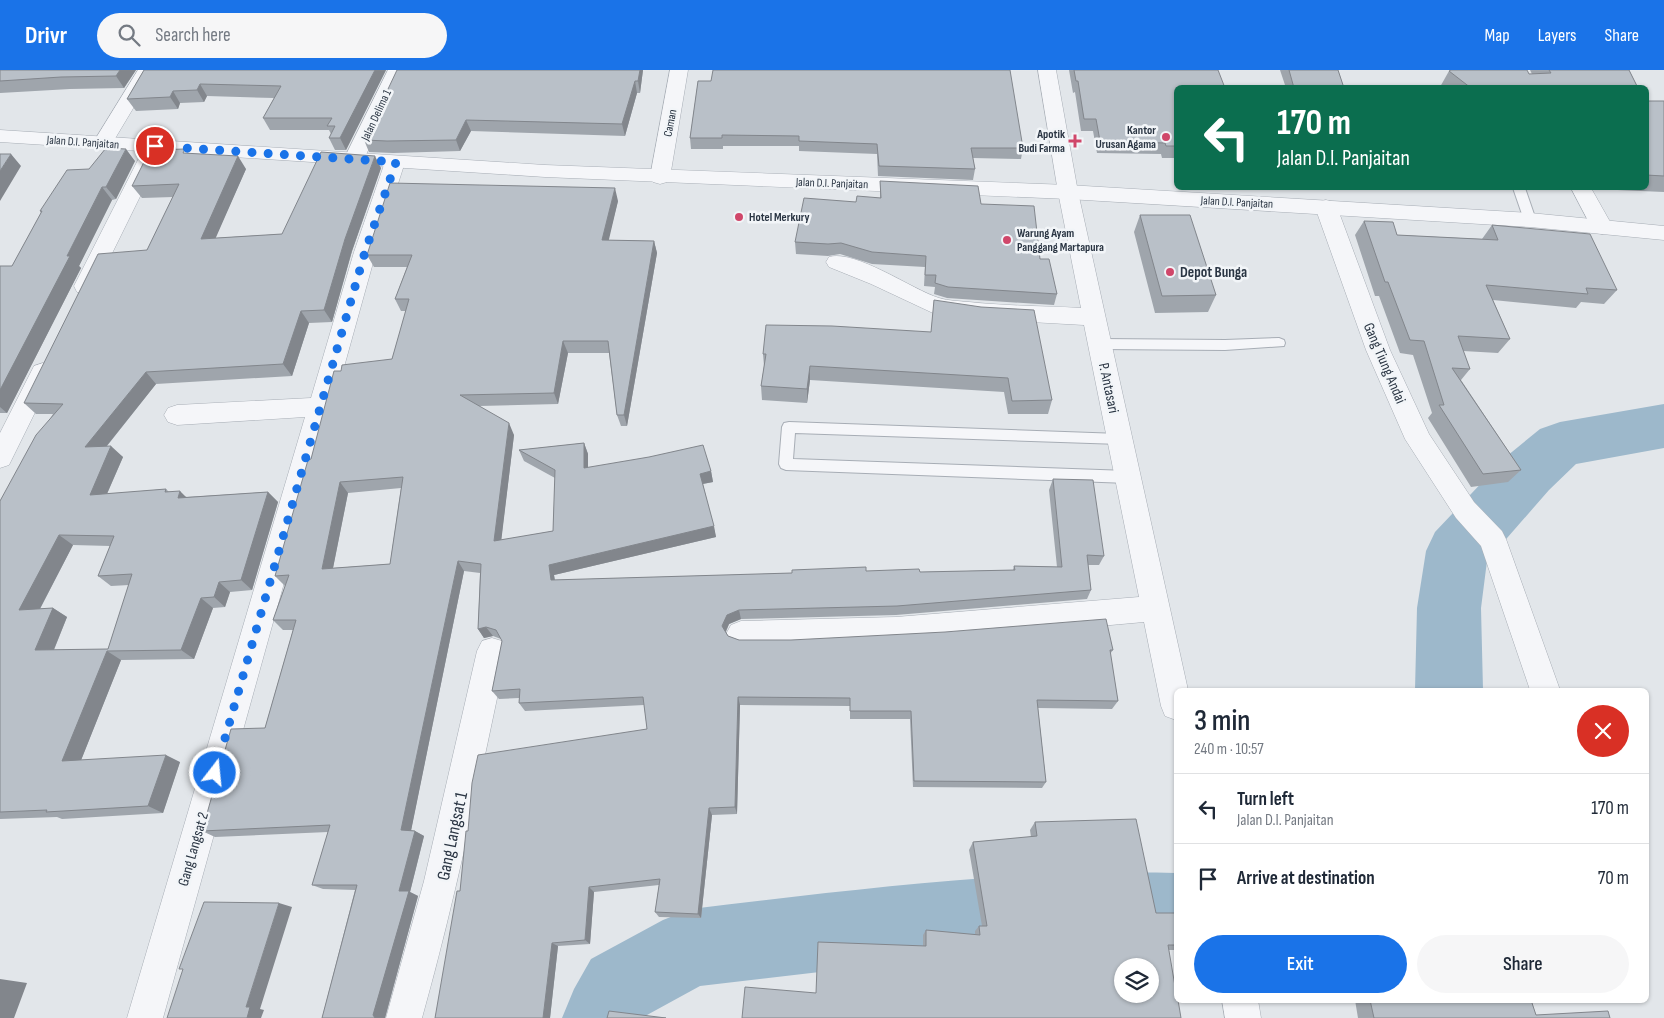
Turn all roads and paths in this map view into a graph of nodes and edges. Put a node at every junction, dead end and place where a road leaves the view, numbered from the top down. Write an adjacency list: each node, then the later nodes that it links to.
1 (147, 70): 6 (street)
2 (397, 70): 8 (street, Jalan Delima 1)
3 (680, 70): 10 (street, Caman)
4 (1047, 70): 13 (street, P. Antasari)
5 (0, 136): 6 (street, Jalan D.I. Panjaitan)
6 (102, 143): 7 (street, Jalan D.I. Panjaitan)
7 (155, 146): 8 (street, Jalan D.I. Panjaitan); 19 (street)
8 (354, 159): 9 (street, Jalan D.I. Panjaitan)
9 (396, 162): 10 (street, Jalan D.I. Panjaitan); 24 (street, Gang Langsat 2)
10 (660, 177): 13 (street, Jalan D.I. Panjaitan)
11 (1520, 190): 15 (lane)
12 (1582, 190): 16 (street)
13 (1068, 192): 14 (street, Jalan D.I. Panjaitan); 20 (street, P. Antasari)
14 (1326, 207): 15 (street, Jalan D.I. Panjaitan); 32 (street, Gang Tiung Andai)
15 (1530, 220): 16 (street, Jalan D.I. Panjaitan)
16 (1602, 227): 17 (street, Jalan D.I. Panjaitan)
17 (1664, 233)
18 (837, 262): 20 (street)
19 (75, 307)
20 (1094, 317): 22 (street, P. Antasari)
21 (1279, 343): 22 (lane)
22 (1100, 344): 26 (street, P. Antasari)
23 (53, 351): 27 (street)
24 (320, 407): 25 (street); 35 (street, Gang Langsat 2)
25 (177, 415)
26 (1120, 439): 28 (street, P. Antasari); 28 (lane)
27 (0, 458)
28 (1128, 477): 29 (street, P. Antasari)
29 (1155, 608): 30 (street); 33 (street, P. Antasari)
30 (741, 634)
31 (492, 651): 36 (street, Gang Langsat 1)
32 (1544, 688)
33 (1174, 697)
34 (1240, 1003): 37 (street)
35 (145, 1018)
36 (404, 1018)
37 (1243, 1018)

